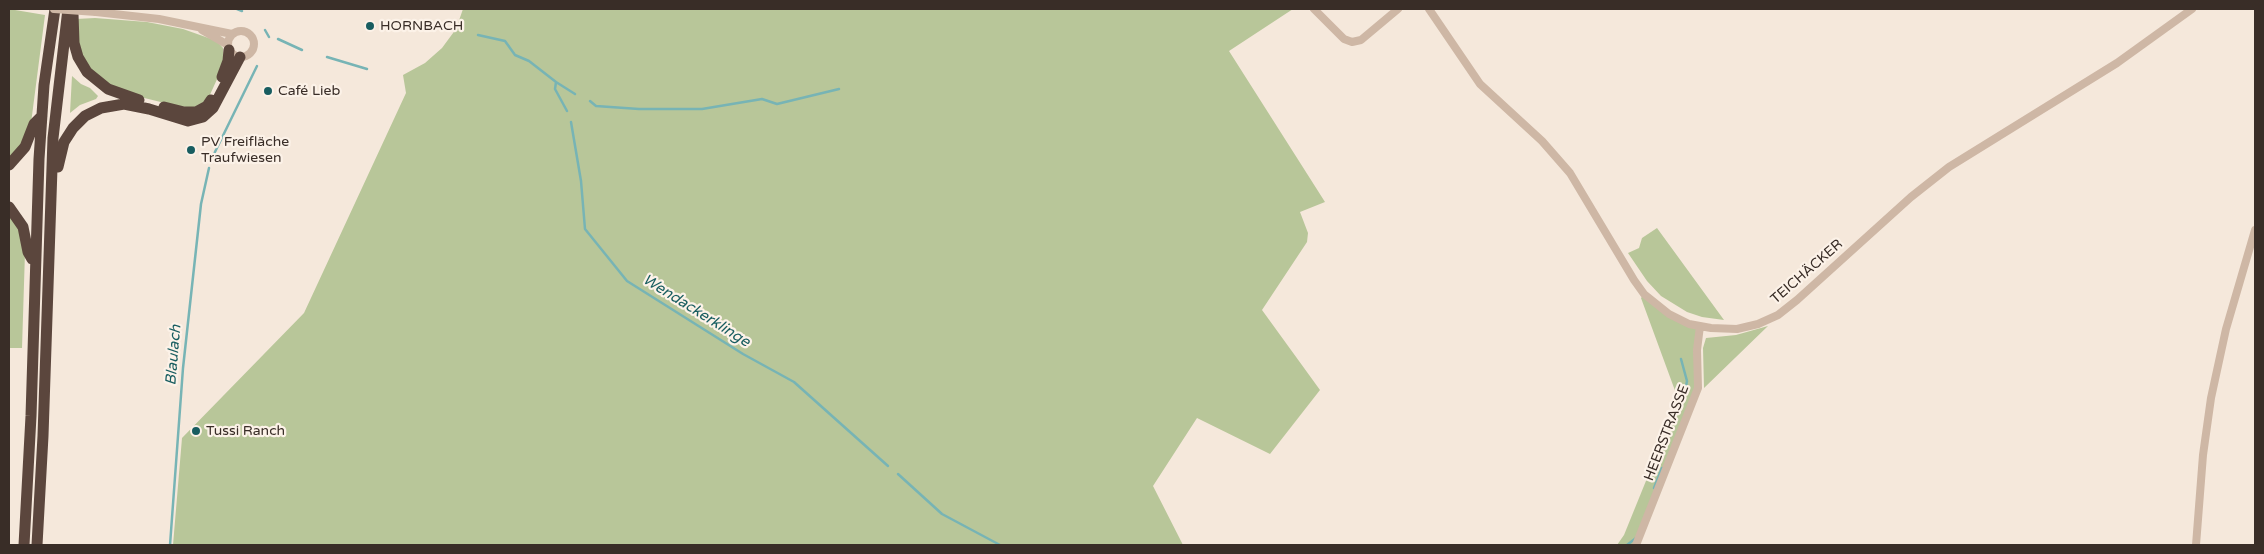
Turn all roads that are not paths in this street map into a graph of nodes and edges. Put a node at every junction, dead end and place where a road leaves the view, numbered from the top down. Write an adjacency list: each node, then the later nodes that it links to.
1 (54, 9): 8 (street, bridge); 12 (highway)
2 (68, 9): 15 (highway)
3 (74, 9): 10 (highway)
4 (1314, 9): 5 (street)
5 (1398, 9)
6 (1429, 9): 18 (street, TEICHÄCKER)
7 (2192, 9): 18 (street, TEICHÄCKER)
8 (201, 29): 9 (street); 10 (street)
9 (232, 34): 10 (street); 11 (street)
10 (228, 47): 11 (street)
11 (240, 57): 15 (highway)
12 (42, 116): 13 (highway); 17 (highway)
13 (9, 165)
14 (9, 207): 17 (highway)
15 (49, 215): 20 (highway)
16 (2255, 230): 22 (street)
17 (35, 263): 19 (highway)
18 (1700, 326): 21 (street, HEERSTRASSE)
19 (24, 545)
20 (37, 545)
21 (1636, 545)
22 (2196, 545)

